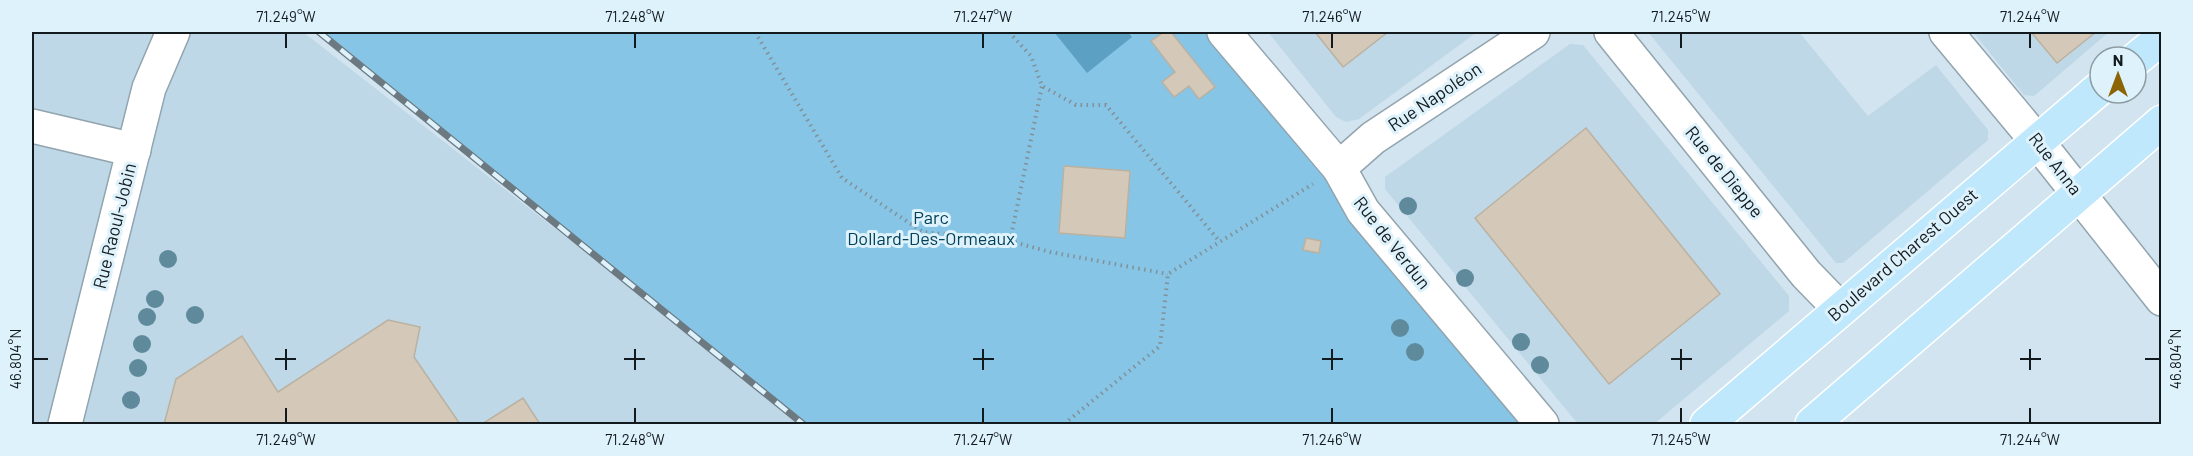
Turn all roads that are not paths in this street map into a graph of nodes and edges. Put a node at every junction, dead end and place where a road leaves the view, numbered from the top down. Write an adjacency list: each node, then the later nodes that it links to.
1 (173, 32): 12 (street, Rue Raoul-Jobin)
2 (1224, 32): 13 (street, Rue de Verdun)
3 (1533, 32): 13 (street, Rue Napoléon)
4 (1611, 32): 16 (street, Rue de Dieppe)
5 (1946, 32): 11 (street, Rue Anna)
6 (2162, 38): 7 (main road)
7 (2148, 49)
8 (2088, 98): 11 (main road, Boulevard Charest Ouest)
9 (2162, 122): 14 (main road)
10 (32, 126): 12 (street)
11 (2036, 140): 14 (street, Rue Anna); 16 (main road, Boulevard Charest Ouest)
12 (134, 150): 17 (street, Rue Raoul-Jobin)
13 (1339, 168): 18 (street, Rue de Verdun)
14 (2079, 195): 15 (street, Rue Anna); 20 (main road)
15 (2162, 299)
16 (1840, 309): 19 (main road, Boulevard Charest Ouest)
17 (65, 424)
18 (1542, 424)
19 (1707, 424)
20 (1812, 424)

